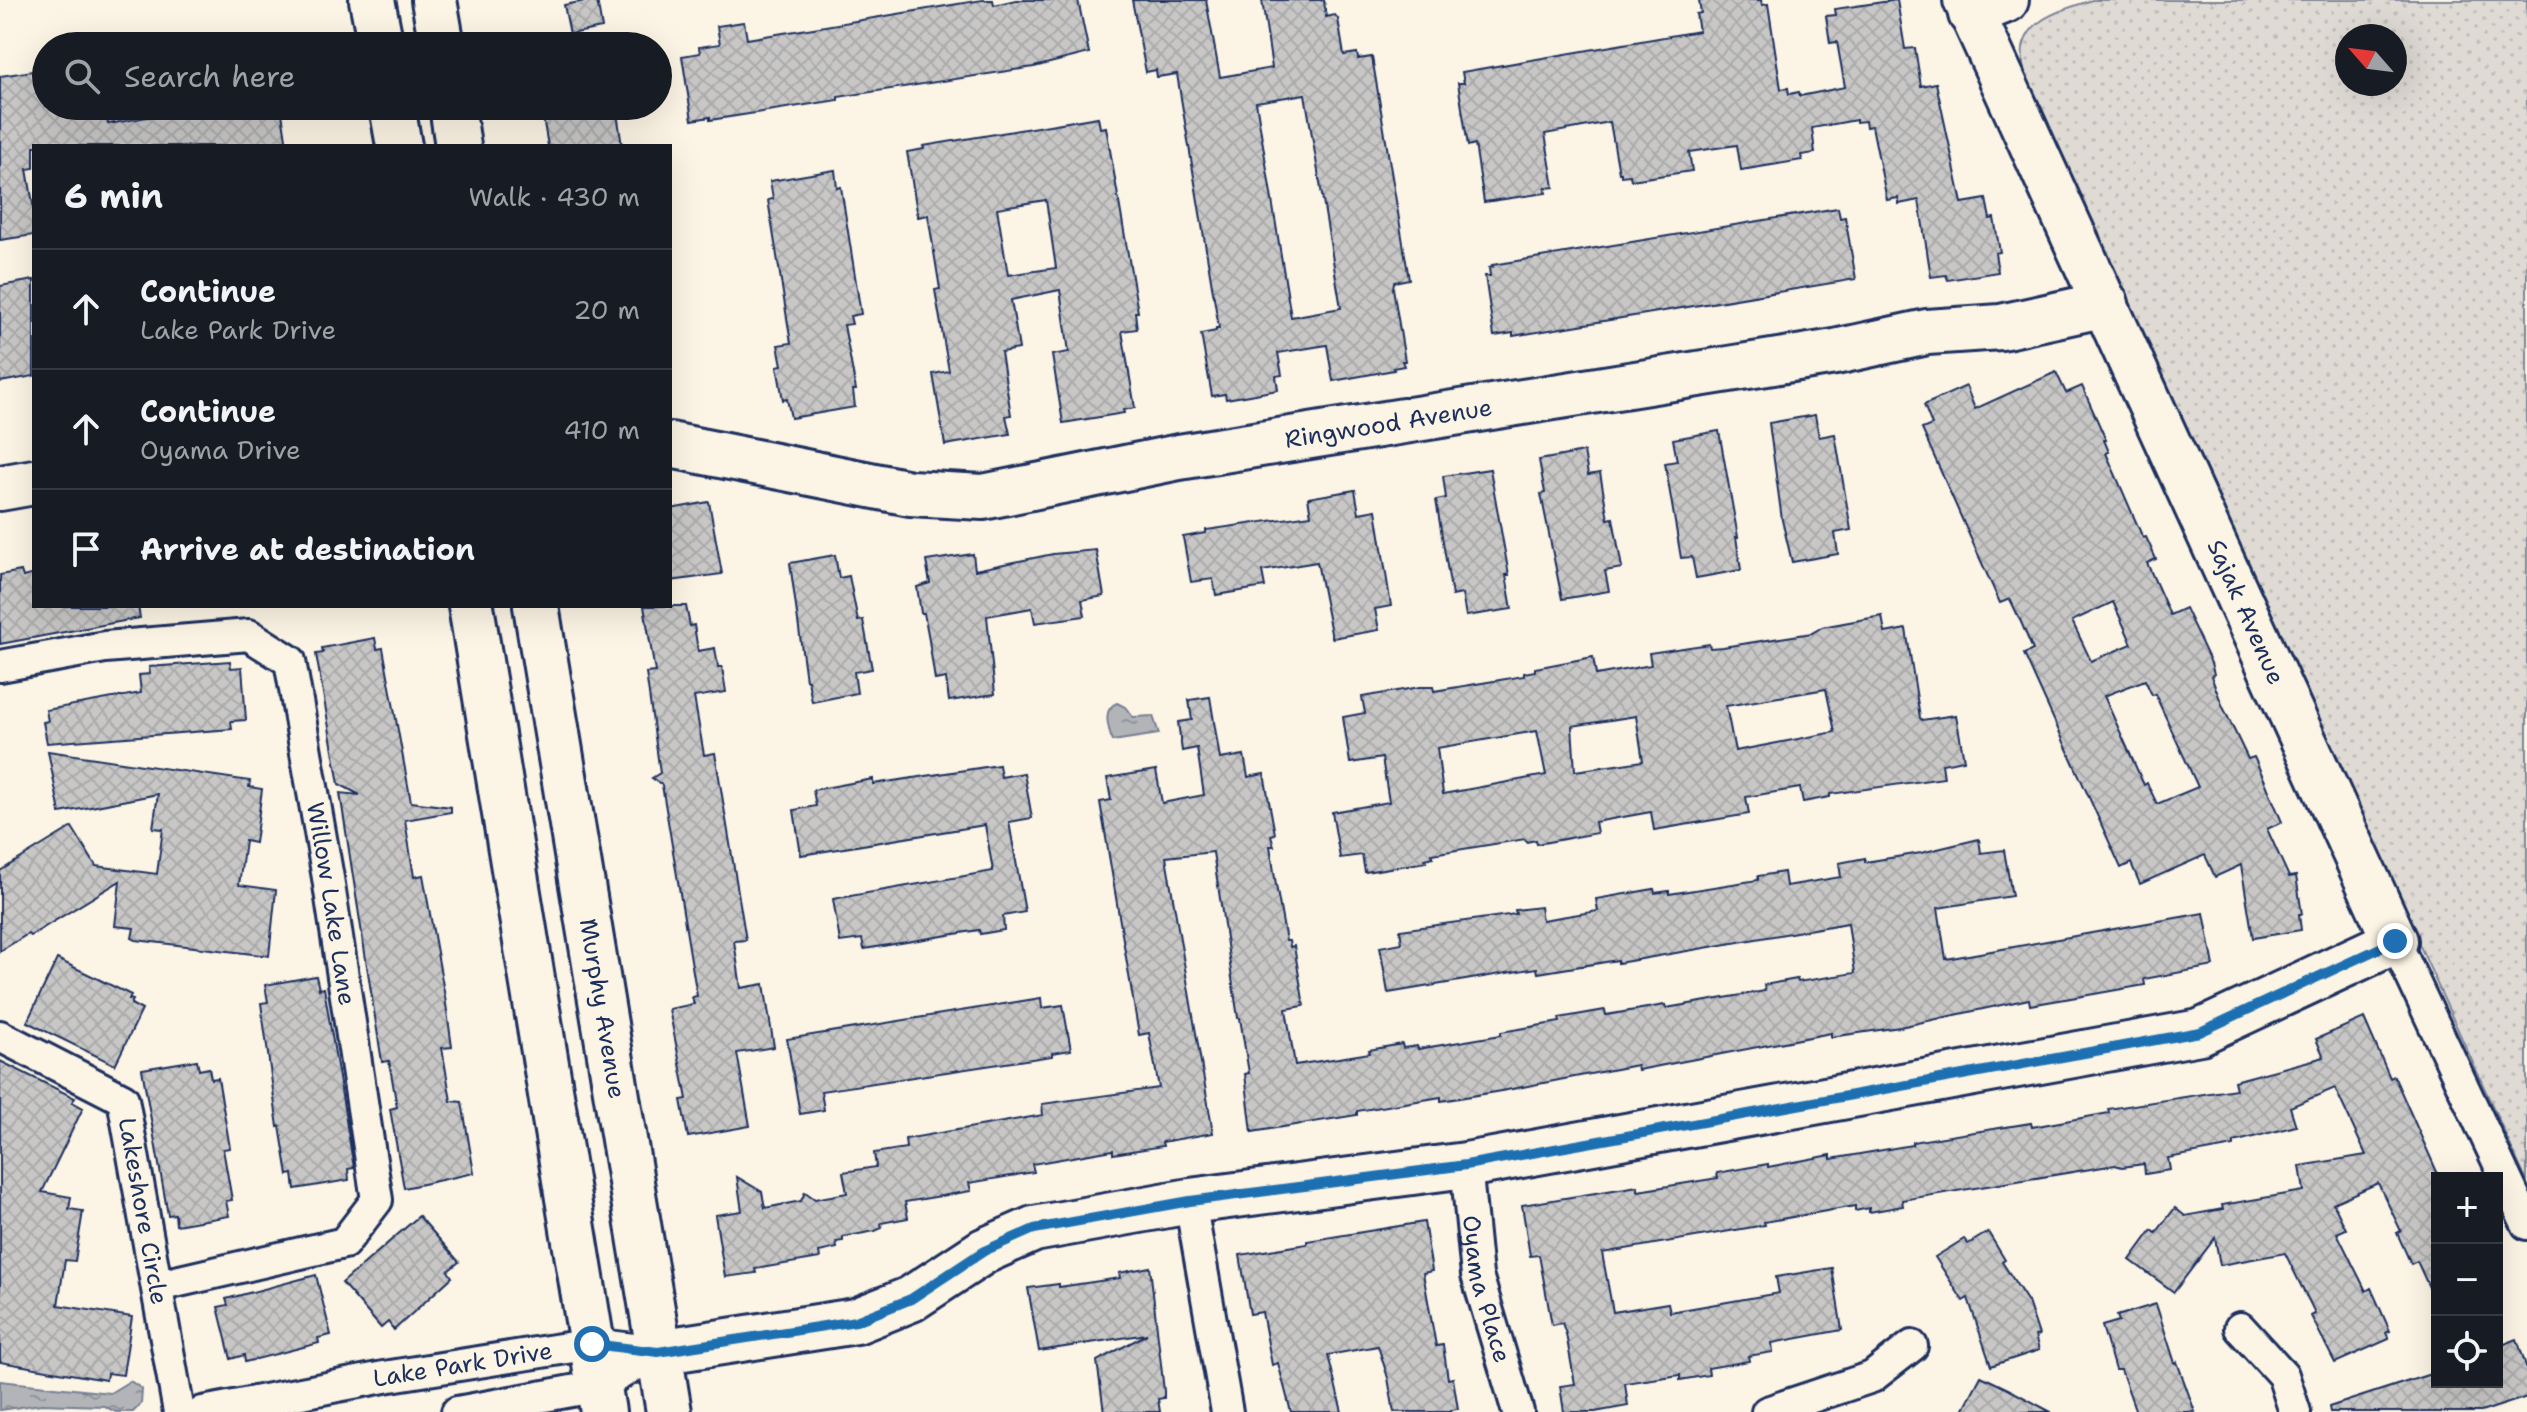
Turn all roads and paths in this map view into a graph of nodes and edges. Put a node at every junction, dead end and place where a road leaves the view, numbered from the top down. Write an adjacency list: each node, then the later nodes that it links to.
1 (372, 0): 4 (street)
2 (434, 0): 5 (street)
3 (1981, 5): 10 (street, Sajak Avenue)
4 (378, 32)
5 (440, 32)
6 (394, 120): 8 (street)
7 (454, 120): 9 (street)
8 (399, 144)
9 (458, 144)
10 (2106, 304): 11 (street, Ringwood Avenue); 17 (street, Sajak Avenue)
11 (672, 445)
12 (32, 482): 13 (street)
13 (0, 488)
14 (471, 608): 26 (street)
15 (536, 608): 25 (street, Murphy Avenue)
16 (0, 666): 22 (street, Willow Lake Lane)
17 (2395, 941): 19 (street); 21 (street, Sajak Avenue)
18 (0, 1036): 22 (street, Lakeshore Circle)
19 (1466, 1165): 20 (street); 32 (street, Oyama Place)
20 (1190, 1201): 25 (street); 31 (street)
21 (2527, 1224)
22 (158, 1286): 27 (street, Lakeshore Circle)
23 (2240, 1328): 34 (street)
24 (1912, 1346): 33 (street)
25 (658, 1352): 26 (street, Lake Park Drive); 26 (street, Lake Park Drive); 30 (street, Murphy Avenue)
26 (598, 1381): 28 (street, Lake Park Drive); 29 (street, Lake Park Drive)
27 (179, 1412)
28 (203, 1412)
29 (457, 1412)
30 (669, 1412)
31 (1227, 1412)
32 (1518, 1412)
33 (1767, 1412)
34 (2295, 1412)

